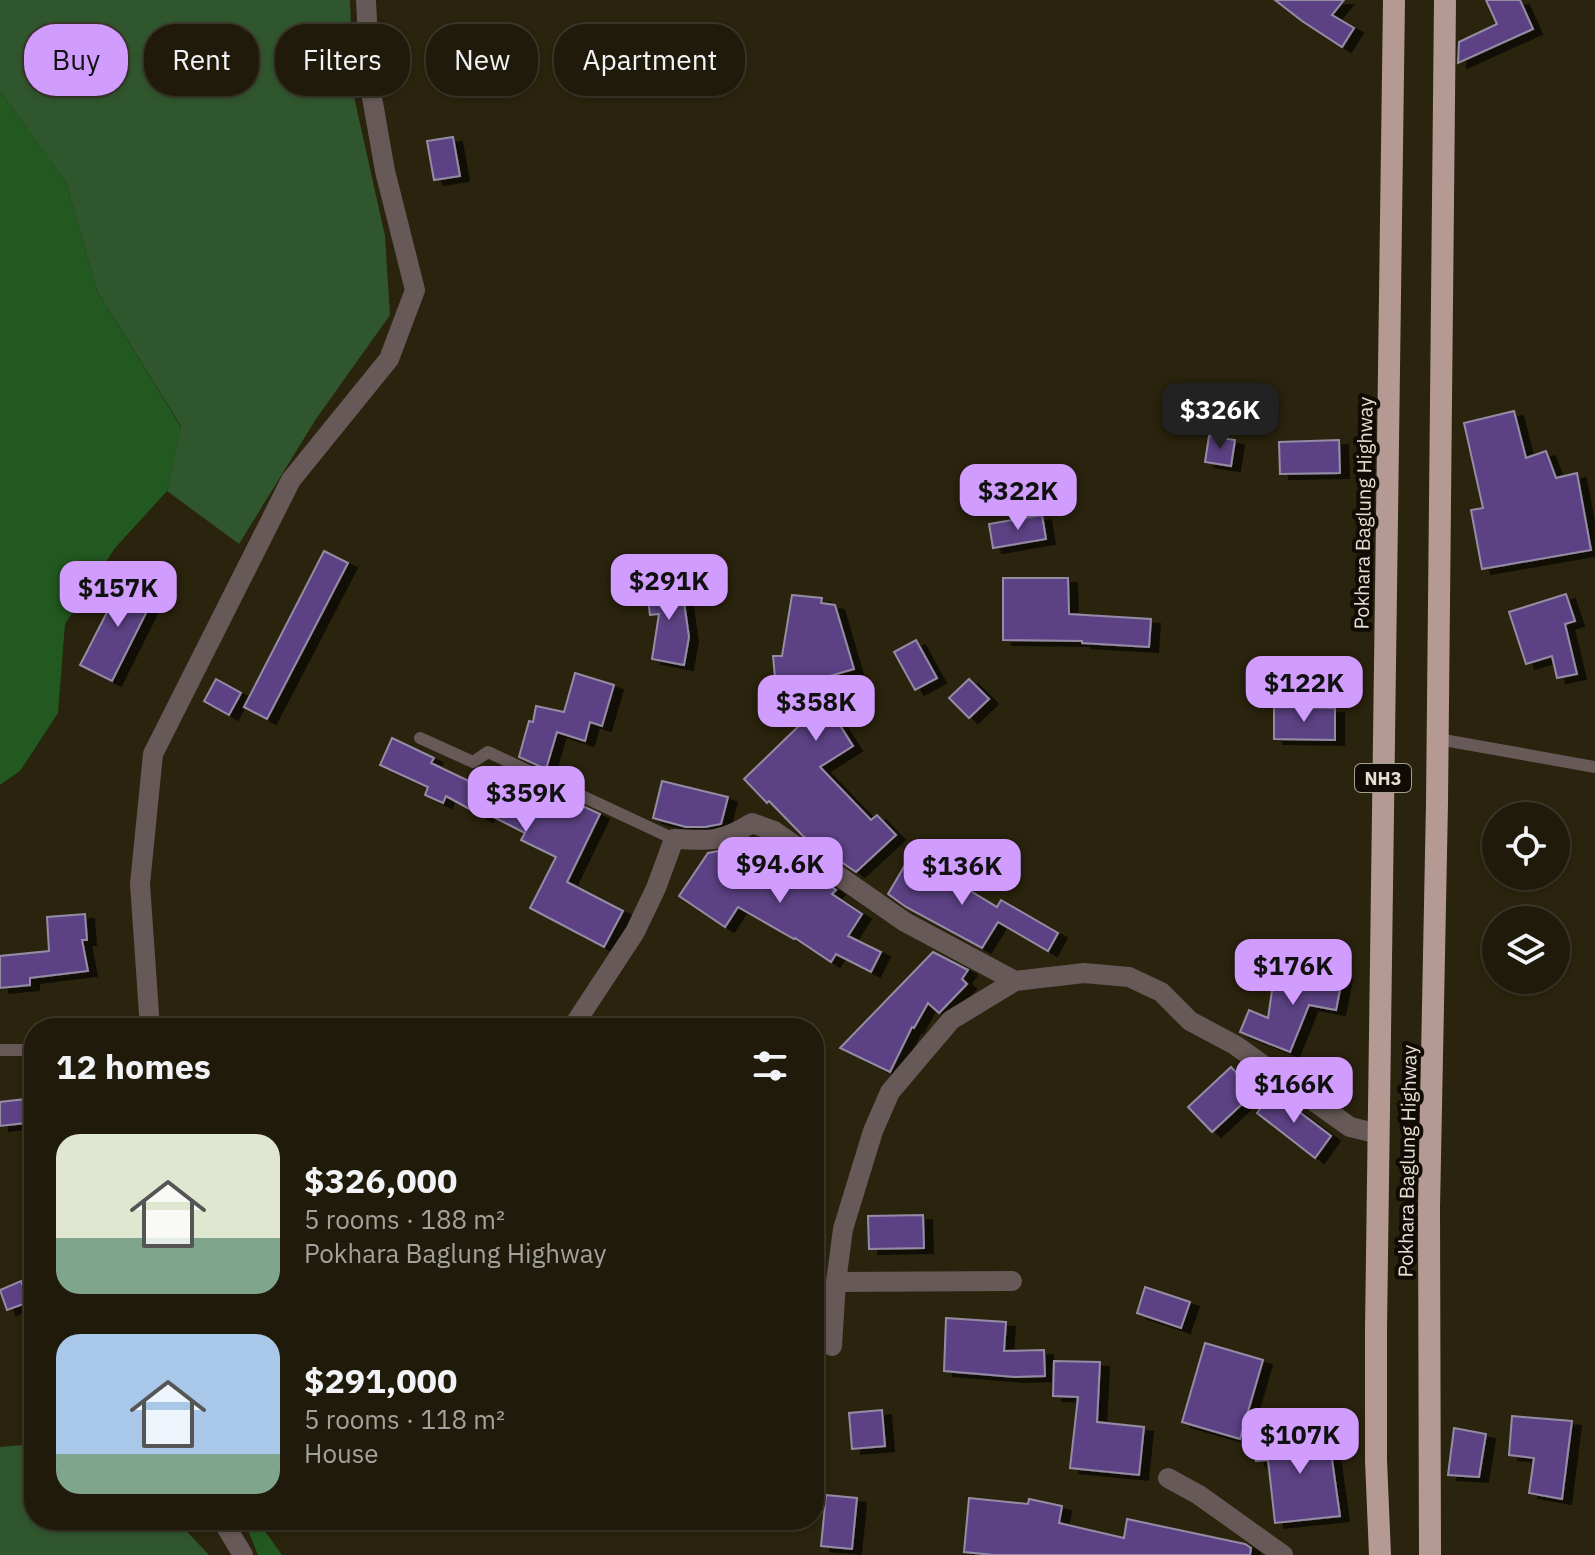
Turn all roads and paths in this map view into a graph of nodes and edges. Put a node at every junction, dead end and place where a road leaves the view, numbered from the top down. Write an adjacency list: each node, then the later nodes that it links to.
1 (366, 0): 9 (street)
2 (1394, 0): 13 (highway, Pokhara Baglung Highway / NH3)
3 (1445, 0): 5 (highway, Pokhara Baglung Highway)
4 (420, 738): 7 (lane)
5 (1438, 739): 6 (lane); 22 (highway, Pokhara Baglung Highway)
6 (1595, 767)
7 (674, 839): 8 (street); 10 (street)
8 (1015, 981): 13 (street); 15 (street)
9 (149, 1018)
10 (579, 1018)
11 (0, 1050): 12 (lane)
12 (24, 1050)
13 (1379, 1134): 21 (highway, Pokhara Baglung Highway / NH3)
14 (1012, 1281): 15 (street)
15 (836, 1282): 16 (street)
16 (832, 1346)
17 (1168, 1478): 20 (street)
18 (228, 1530): 19 (street)
19 (243, 1555)
20 (1283, 1555)
21 (1380, 1555)
22 (1430, 1555)

